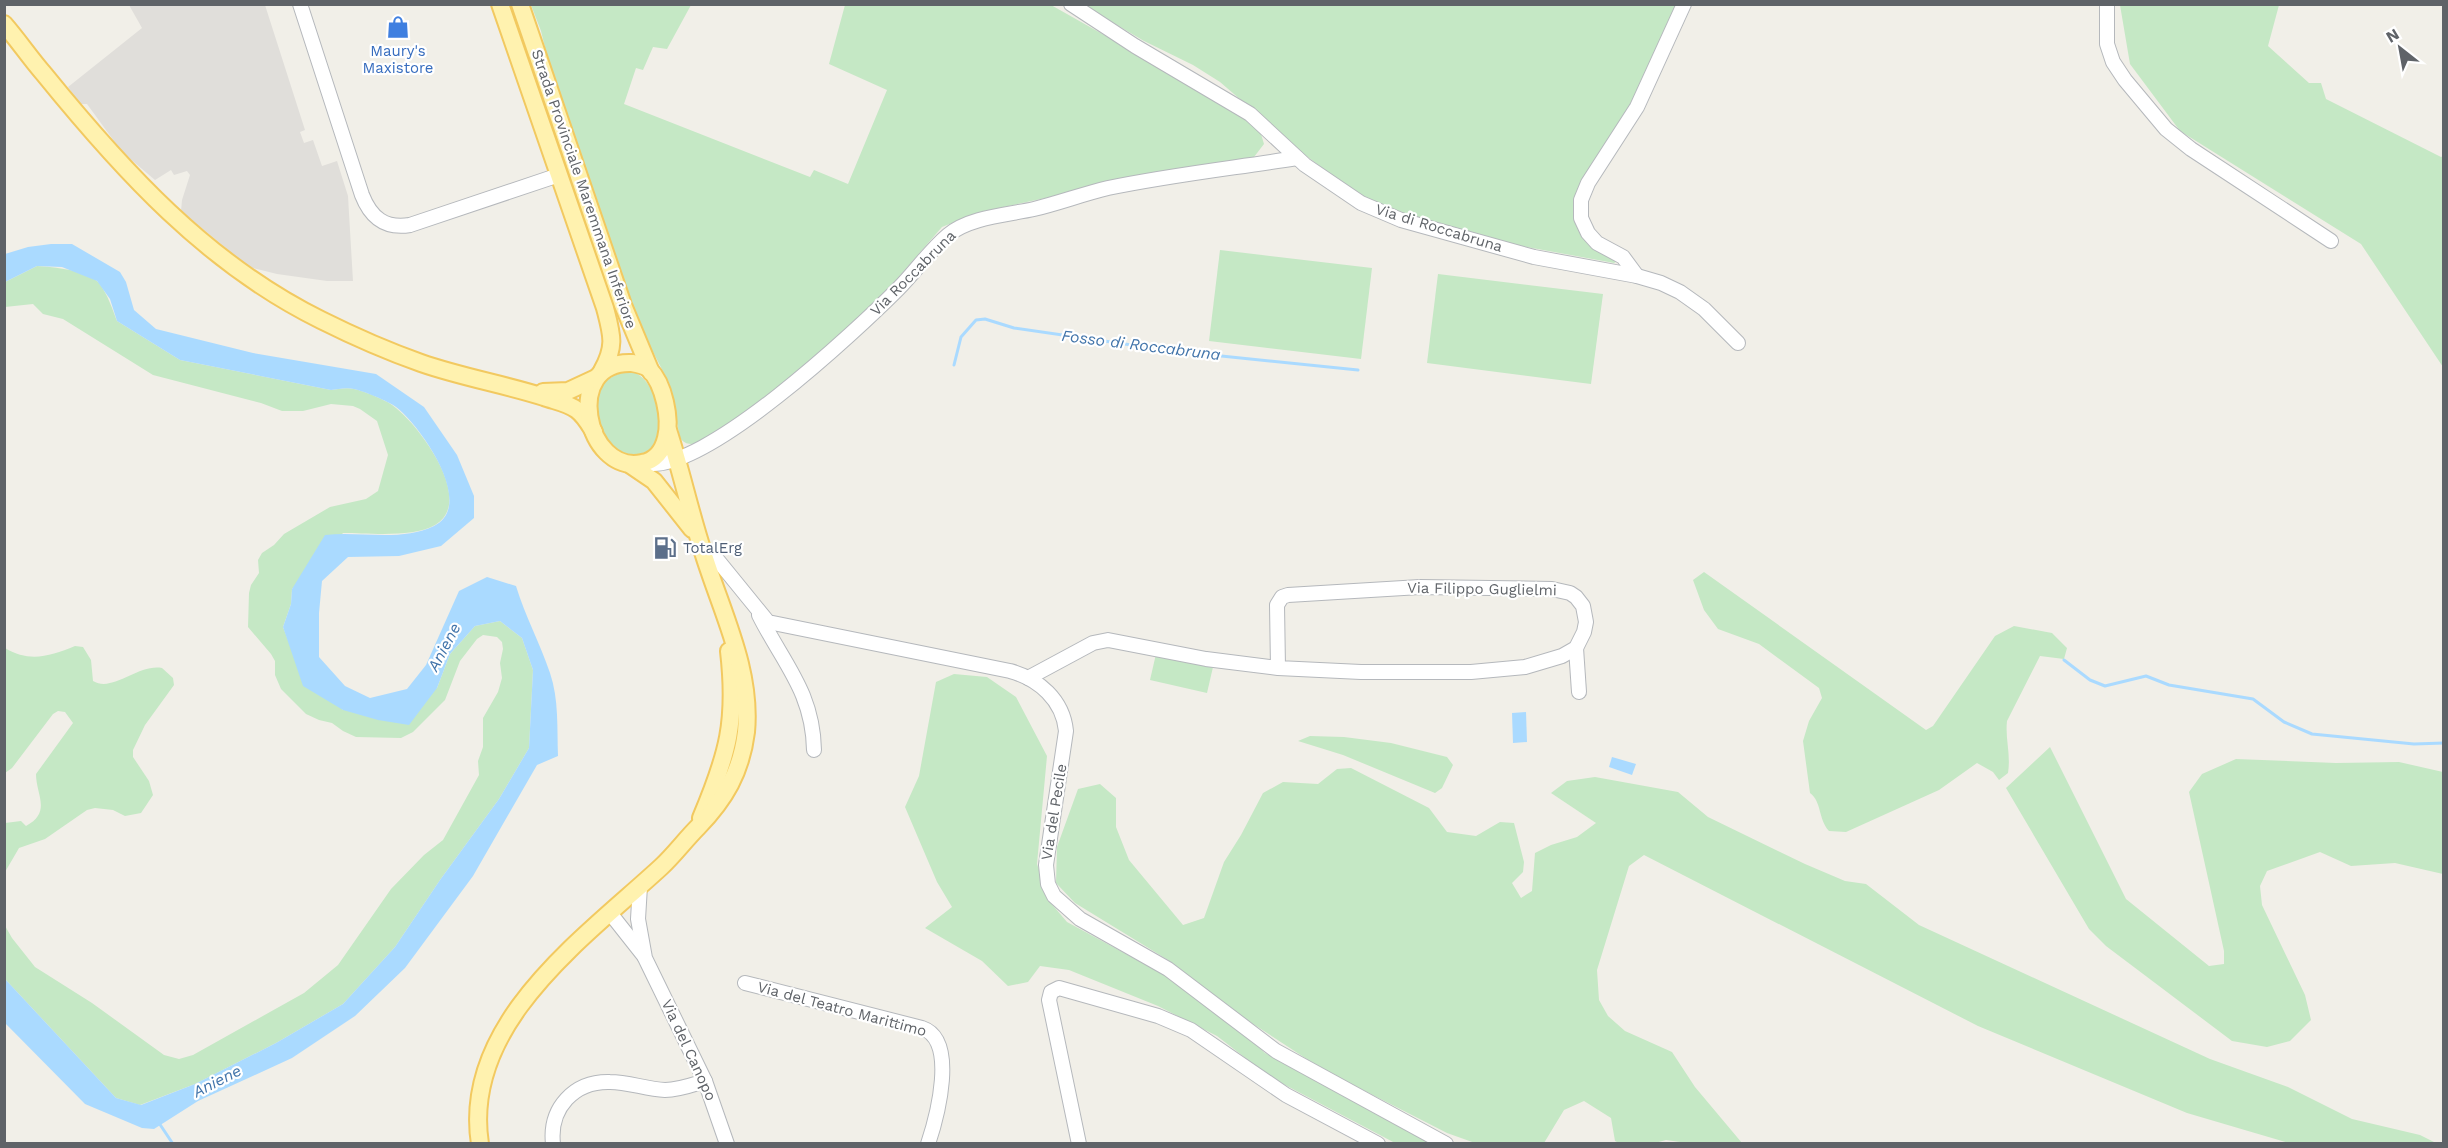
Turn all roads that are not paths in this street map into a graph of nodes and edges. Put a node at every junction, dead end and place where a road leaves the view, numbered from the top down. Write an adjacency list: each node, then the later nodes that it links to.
1 (300, 4): 9 (street)
2 (500, 4): 9 (main road, Strada Provinciale Maremmana Inferiore)
3 (520, 4): 13 (main road, Strada Provinciale Maremmana Inferiore)
4 (1071, 4): 8 (street, Via di Roccabruna)
5 (1684, 4): 11 (street)
6 (2107, 4): 10 (street)
7 (4, 24): 15 (main road)
8 (1297, 158): 11 (street, Via di Roccabruna); 18 (street, Via Roccabruna)
9 (559, 175): 14 (main road, Strada Provinciale Maremmana Inferiore)
10 (2331, 241)
11 (1637, 276): 12 (street, Via di Roccabruna)
12 (1738, 343)
13 (651, 372): 14 (main road); 16 (main road)
14 (599, 375): 15 (main road); 17 (main road)
15 (525, 391): 17 (main road)
16 (668, 430): 18 (main road); 19 (main road)
17 (594, 432): 19 (main road)
18 (678, 460): 19 (street); 20 (main road)
19 (637, 464): 20 (main road)
20 (698, 537): 21 (main road)
21 (703, 554): 22 (street, Via del Pecile); 28 (main road)
22 (755, 608): 25 (street, Via del Pecile); 27 (street)
23 (1576, 648): 24 (street); 24 (street, Via Filippo Guglielmi); 26 (street)
24 (1278, 668): 25 (street)
25 (1028, 678): 39 (street, Via del Pecile)
26 (1579, 692)
27 (814, 750)
28 (640, 886): 29 (main road); 30 (street)
29 (610, 913): 30 (street); 33 (main road)
30 (645, 958): 32 (street, Via del Canopo)
31 (745, 983): 36 (street, Via del Teatro Marittimo)
32 (705, 1081): 34 (street); 35 (street, Via del Canopo)
33 (480, 1143)
34 (554, 1143)
35 (727, 1143)
36 (928, 1143)
37 (1079, 1143): 38 (street)
38 (1378, 1143)
39 (1446, 1143)

